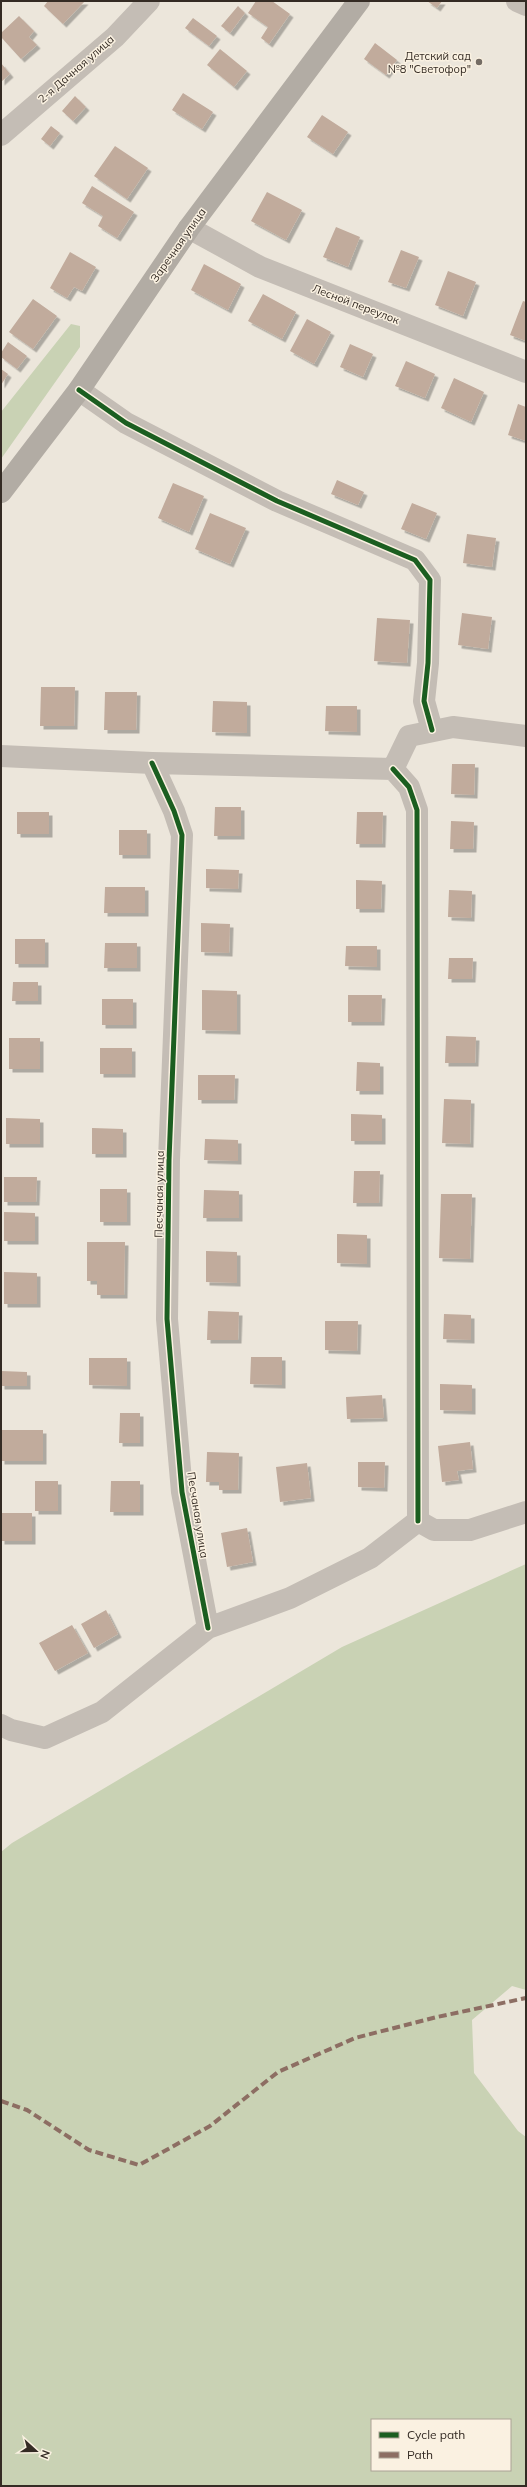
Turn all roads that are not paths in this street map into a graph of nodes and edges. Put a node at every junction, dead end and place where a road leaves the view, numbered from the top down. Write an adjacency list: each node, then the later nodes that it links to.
1 (149, 1): 5 (street, 2-я Дачная улица)
2 (359, 1): 6 (main road, Заречная улица)
3 (517, 1): 4 (street)
4 (526, 5)
5 (1, 135)
6 (189, 228): 7 (street, Лесной переулок); 8 (main road, Заречная улица)
7 (526, 372)
8 (79, 390): 9 (main road, Заречная улица); 10 (street)
9 (1, 492)
10 (432, 730): 11 (street); 14 (street)
11 (526, 736)
12 (1, 756): 13 (street)
13 (152, 763): 14 (street); 17 (street, Песчаная улица)
14 (393, 769): 16 (street)
15 (526, 1512): 16 (street)
16 (418, 1521): 17 (street)
17 (208, 1628): 18 (street)
18 (1, 1725)

